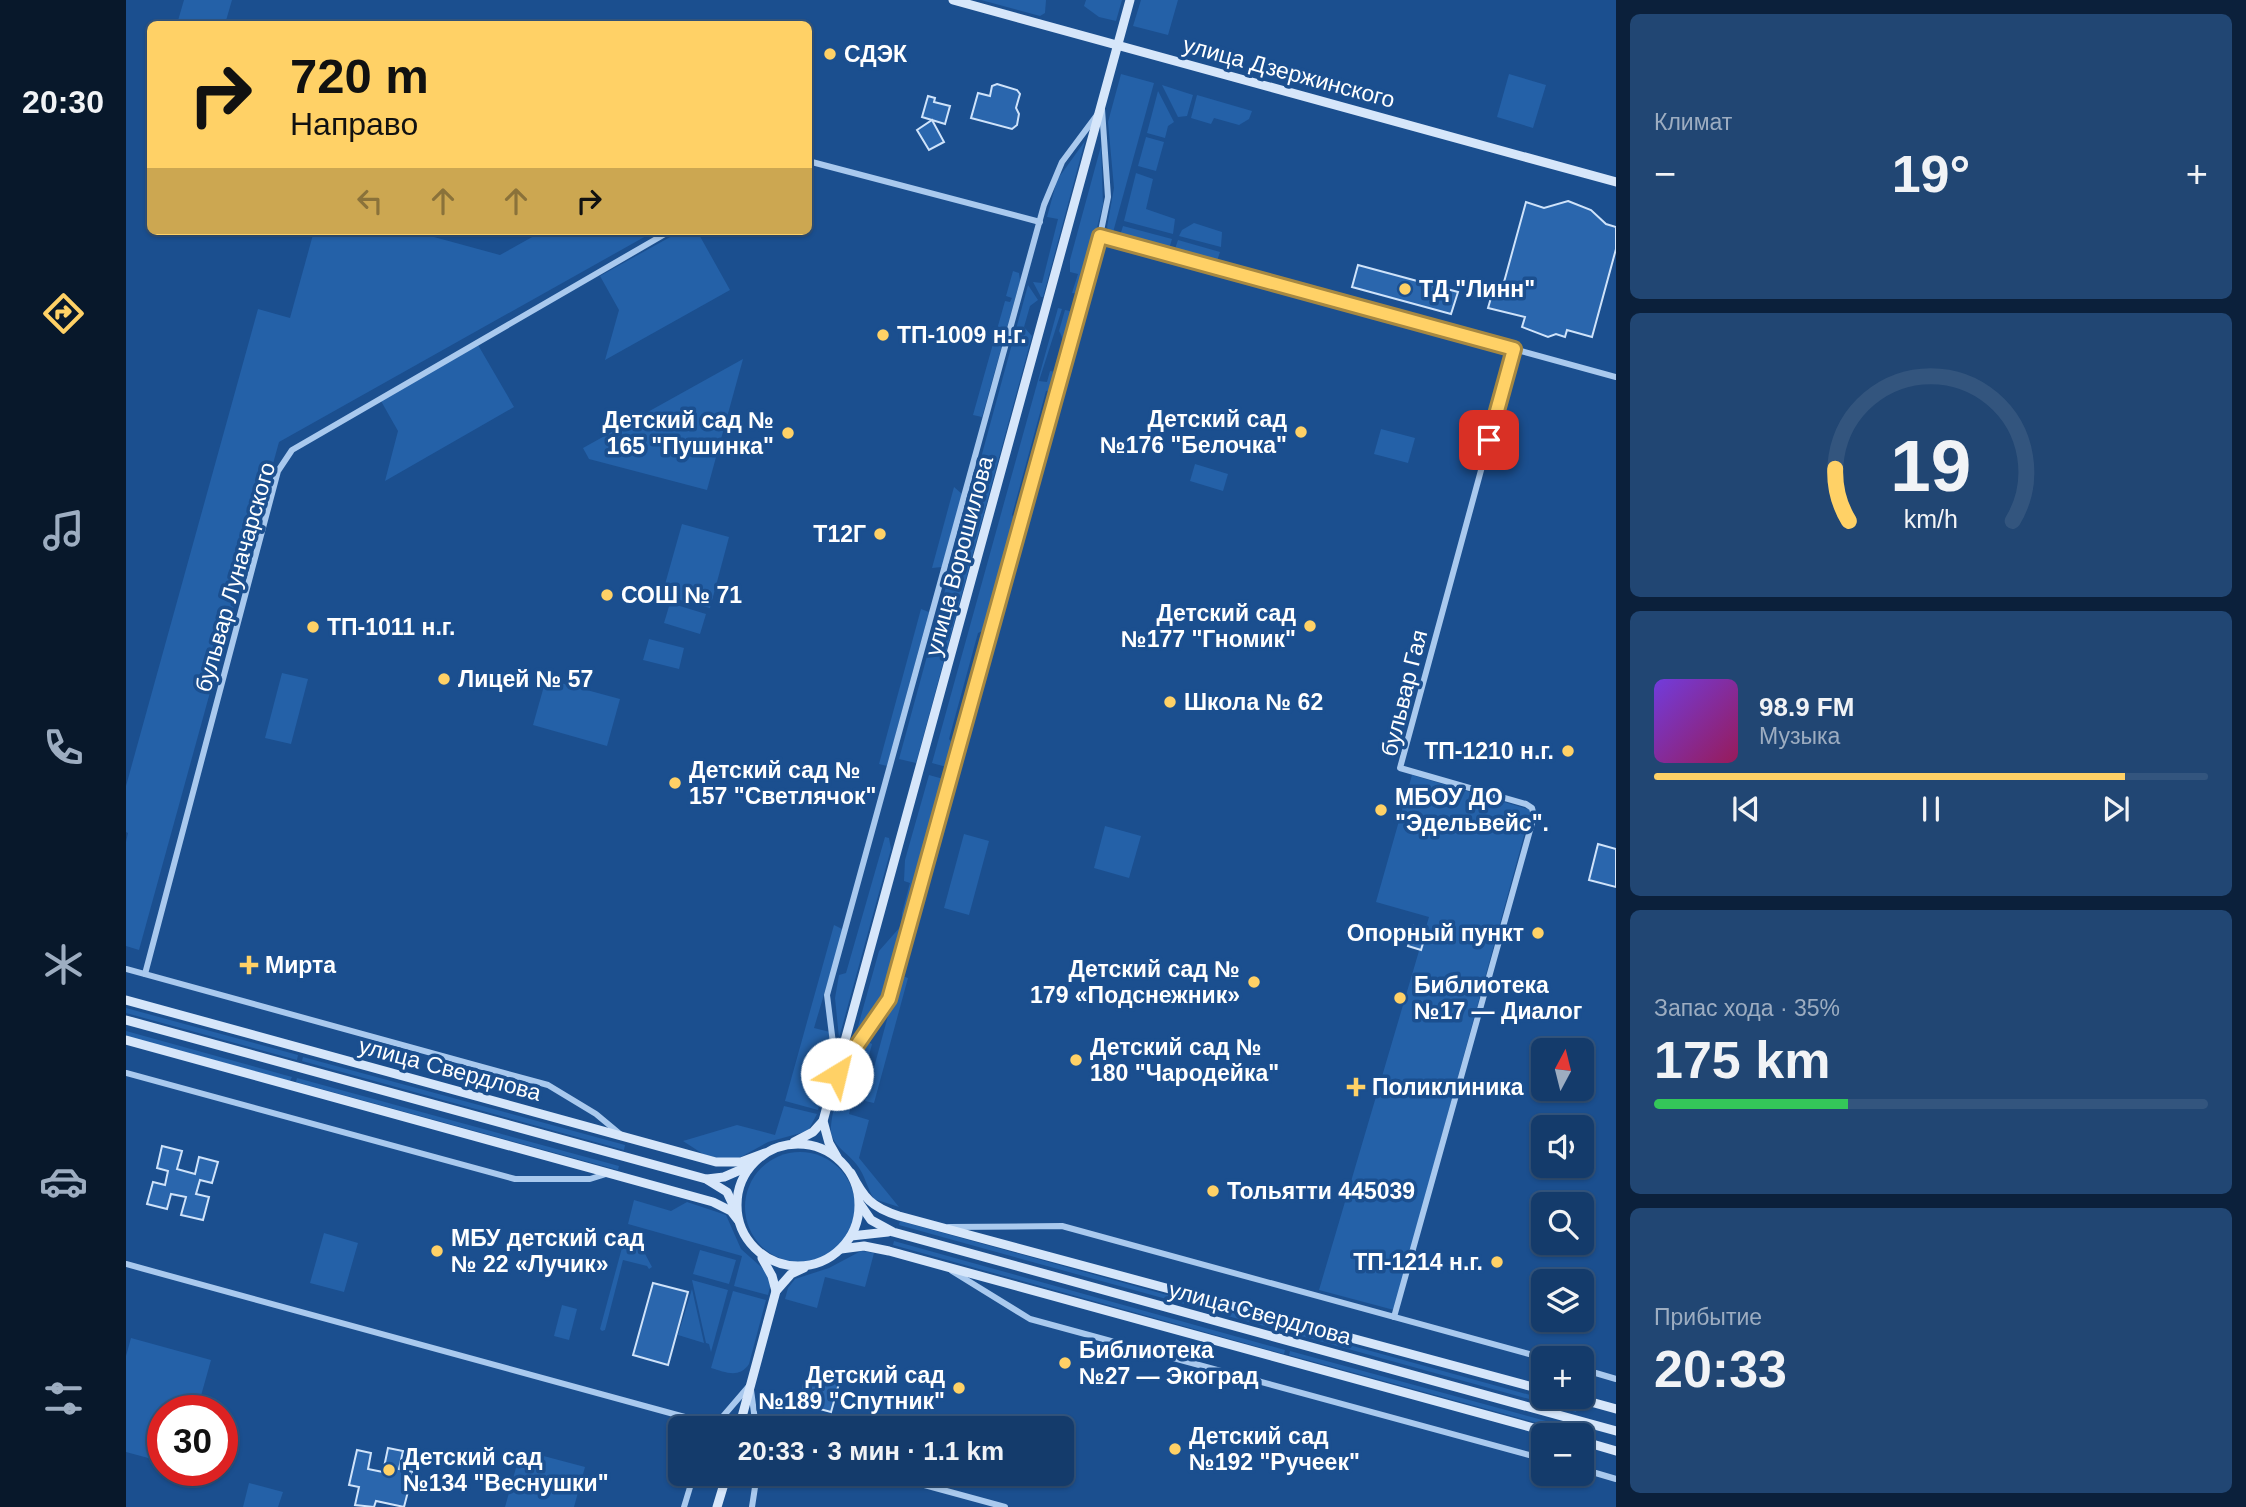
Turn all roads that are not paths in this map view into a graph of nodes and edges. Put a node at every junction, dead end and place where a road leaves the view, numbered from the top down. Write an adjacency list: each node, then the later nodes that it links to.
1 (953, 0): 3 (main road, улица Дзержинского)
2 (1130, 0): 3 (main road, улица Ворошилова)
3 (1118, 45): 4 (main road, улица Ворошилова); 6 (main road, улица Дзержинского)
4 (1102, 107): 7 (street); 9 (street); 18 (main road, улица Ворошилова)
5 (812, 162): 7 (street)
6 (1616, 182)
7 (1040, 222): 18 (street)
8 (663, 235): 13 (street, бульвар Луначарского)
9 (1100, 236): 10 (street); 18 (street)
10 (1514, 349): 11 (street); 39 (street, бульвар Гая)
11 (1616, 377)
12 (126, 969): 13 (street)
13 (145, 974): 20 (street)
14 (126, 1000): 20 (main road, улица Свердлова)
15 (126, 1020): 27 (main road, улица Свердлова)
16 (126, 1040): 25 (main road)
17 (126, 1073): 25 (street)
18 (837, 1074): 19 (main road, улица Ворошилова)
19 (823, 1121): 21 (main road); 23 (main road)
20 (622, 1135): 22 (main road, улица Свердлова)
21 (786, 1144): 22 (main road); 23 (main road)
22 (765, 1153): 24 (main road)
23 (837, 1157): 26 (main road)
24 (752, 1164): 27 (main road, улица Свердлова); 29 (main road)
25 (609, 1173): 29 (main road)
26 (851, 1173): 28 (main road); 30 (main road, улица Свердлова)
27 (706, 1179): 29 (main road, улица Свердлова)
28 (860, 1204): 31 (main road, улица Свердлова); 32 (main road)
29 (737, 1215): 33 (main road)
30 (944, 1228): 39 (street); 44 (main road, улица Свердлова)
31 (893, 1232): 32 (main road, улица Свердлова); 52 (main road, улица Свердлова)
32 (851, 1236): 34 (main road)
33 (756, 1250): 36 (main road); 38 (main road)
34 (841, 1250): 36 (main road); 37 (main road, улица Свердлова)
35 (126, 1264): 47 (street)
36 (812, 1265): 38 (main road)
37 (945, 1266): 51 (main road, улица Свердлова); 55 (street)
38 (776, 1291): 43 (main road)
39 (1394, 1317): 40 (street)
40 (1531, 1354)
41 (1594, 1373): 42 (street)
42 (1616, 1379)
43 (751, 1385): 48 (street); 49 (main road); 50 (street)
44 (1531, 1386)
45 (1594, 1403): 46 (main road)
46 (1616, 1409)
47 (673, 1416)
48 (723, 1416)
49 (742, 1416)
50 (755, 1416)
51 (1531, 1427)
52 (1616, 1431)
53 (1594, 1445): 54 (main road)
54 (1616, 1451)
55 (1531, 1455)
56 (1594, 1473): 57 (street)
57 (1616, 1479)
58 (690, 1486): 62 (street)
59 (723, 1486): 63 (main road)
60 (755, 1486): 64 (street)
61 (928, 1486): 65 (street)
62 (684, 1507)
63 (717, 1507)
64 (752, 1507)
65 (1006, 1507)

